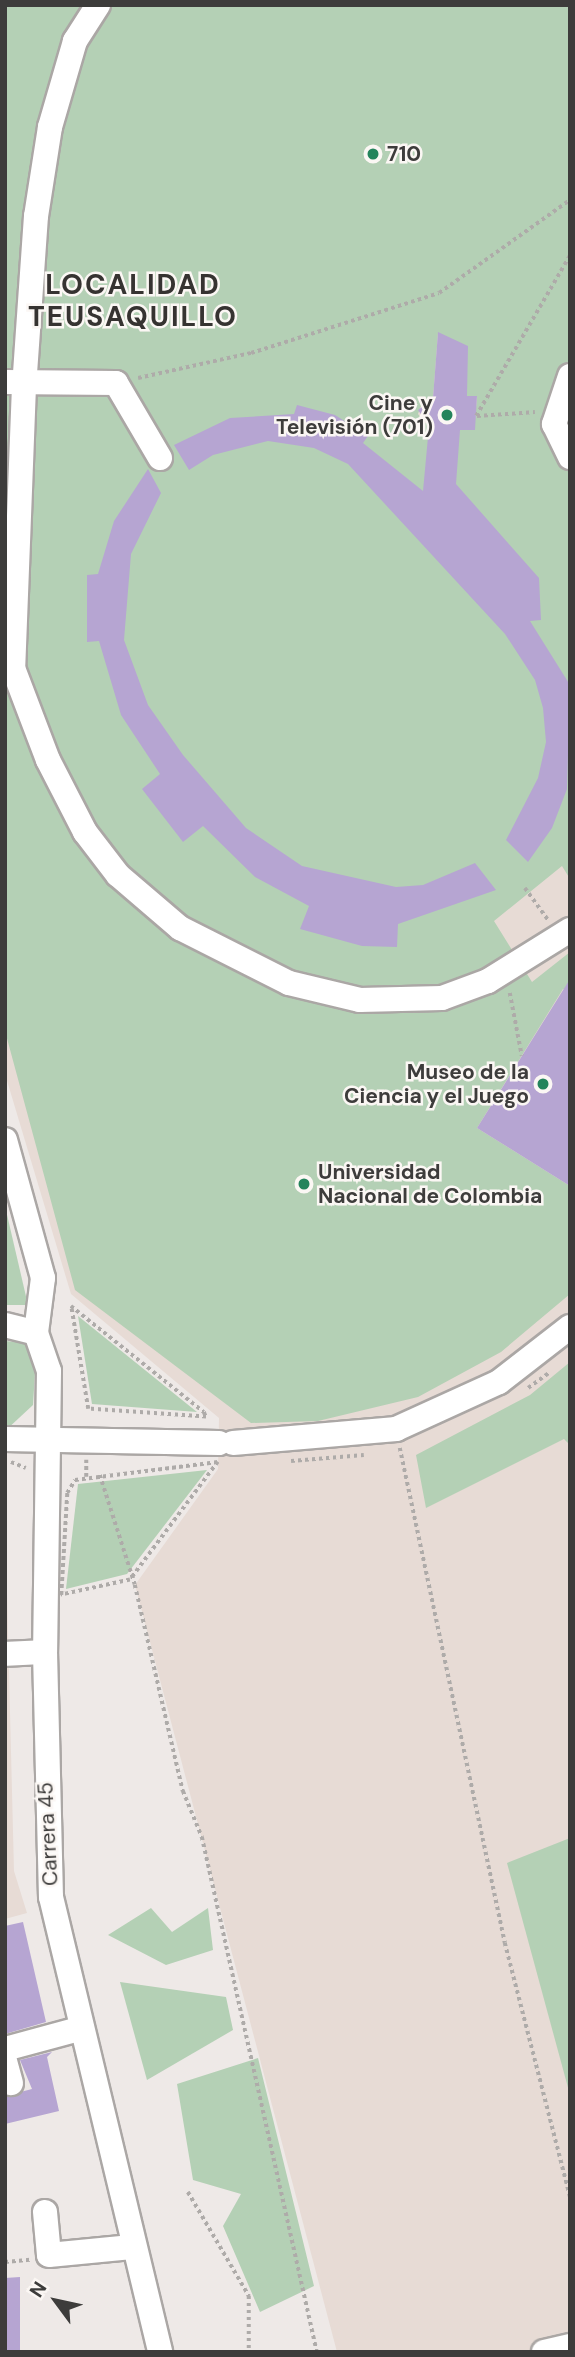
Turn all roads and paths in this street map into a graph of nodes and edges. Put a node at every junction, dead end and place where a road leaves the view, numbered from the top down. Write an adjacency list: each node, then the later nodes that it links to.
1 (98, 5): 6 (street)
2 (570, 200): 5 (path)
3 (570, 255): 7 (path)
4 (570, 376): 7 (street)
5 (116, 383): 6 (street); 9 (street)
6 (15, 384): 12 (street)
7 (555, 412): 8 (street)
8 (570, 457)
9 (160, 458)
10 (525, 888): 11 (path)
11 (566, 933): 12 (street)
12 (505, 971): 13 (path)
13 (522, 1056)
14 (5, 1140): 17 (street)
15 (9, 1325): 17 (street)
16 (570, 1327): 19 (street)
17 (36, 1333): 21 (street, Carrera 45)
18 (206, 1416): 18 (path)
19 (396, 1429): 21 (street); 31 (path)
20 (5, 1439): 21 (street)
21 (50, 1439): 26 (street, Carrera 45)
22 (5, 1462): 24 (path)
23 (100, 1475): 25 (path); 25 (path); 25 (path)
24 (30, 1477)
25 (130, 1580): 37 (path)
26 (44, 1652): 27 (street); 28 (street, Carrera 45)
27 (5, 1654)
28 (79, 2029): 29 (street); 33 (street, Carrera 45)
29 (5, 2049)
30 (188, 2192): 36 (path)
31 (570, 2197)
32 (45, 2212): 33 (street)
33 (132, 2247): 35 (street, Carrera 45)
34 (570, 2346): 38 (street)
35 (160, 2352)
36 (249, 2352)
37 (317, 2352)
38 (544, 2352)

